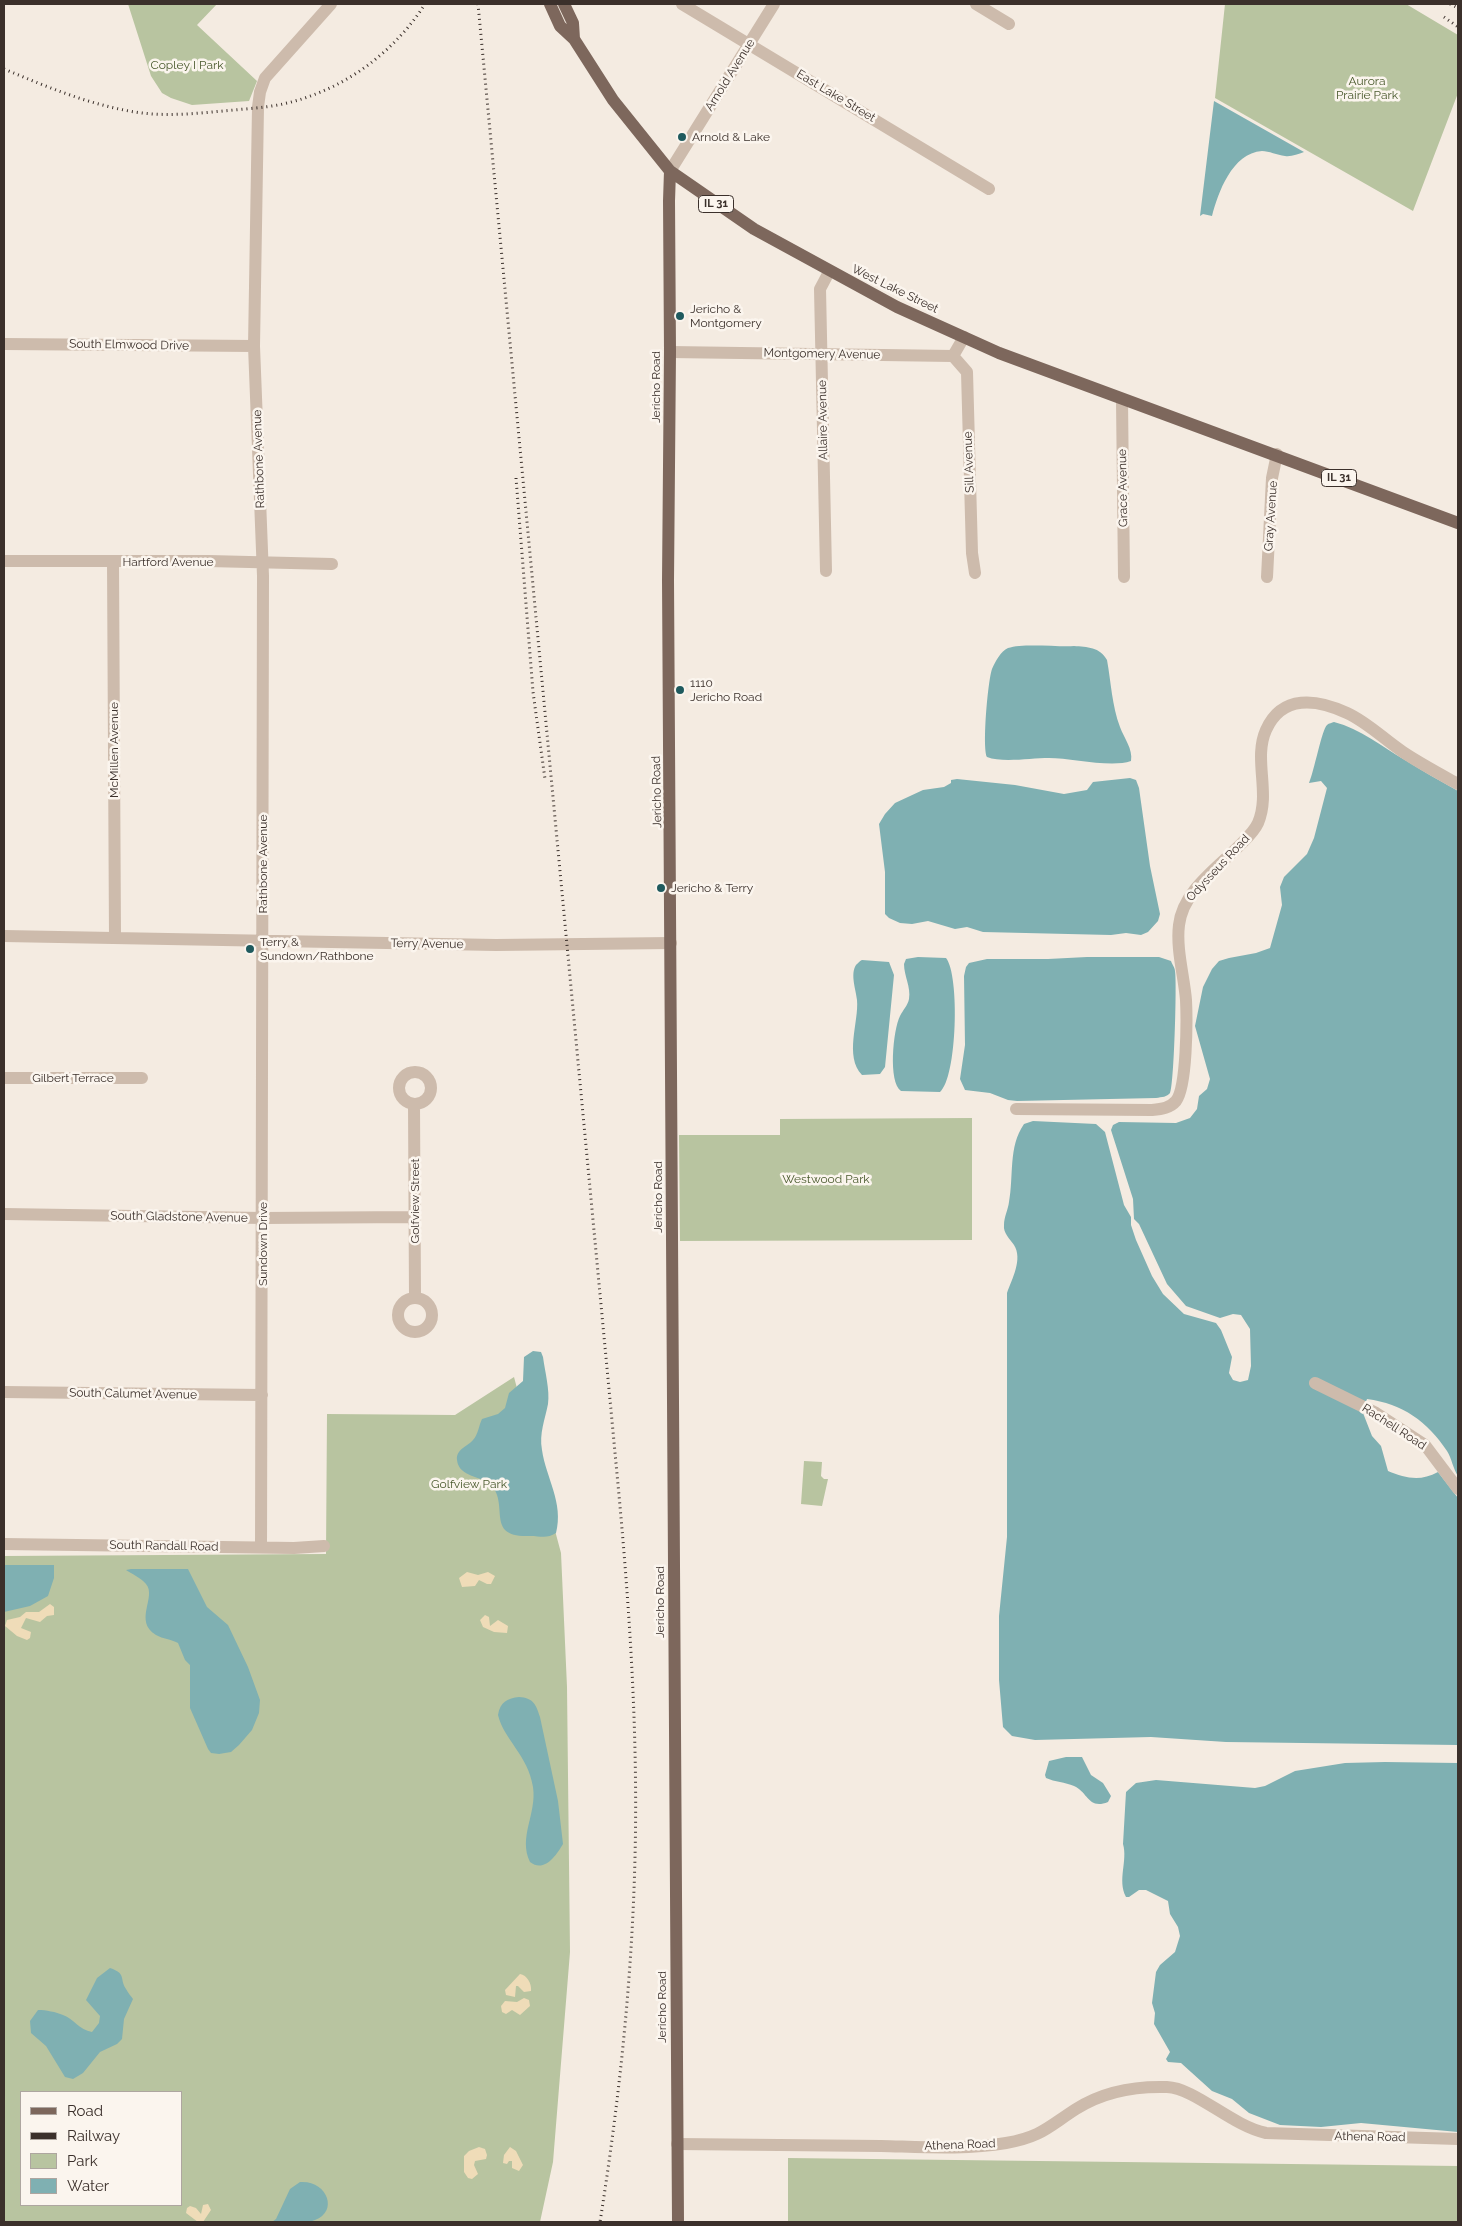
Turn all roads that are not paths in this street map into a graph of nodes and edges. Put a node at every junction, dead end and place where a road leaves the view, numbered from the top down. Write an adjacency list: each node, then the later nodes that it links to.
1 (331, 4): 15 (street, Rathbone Avenue)
2 (550, 4): 8 (main road, West Lake Street / IL 31)
3 (564, 4): 8 (main road, West Lake Street / IL 31)
4 (682, 4): 9 (street, East Lake Street)
5 (774, 4): 9 (street, Arnold Avenue)
6 (976, 4): 7 (street)
7 (1009, 24)
8 (574, 39): 10 (main road, West Lake Street / IL 31)
9 (749, 44): 10 (street, Arnold Avenue); 11 (street, East Lake Street)
10 (670, 171): 12 (main road, West Lake Street / IL 31); 16 (main road, Jericho Road)
11 (989, 189)
12 (829, 272): 13 (main road, West Lake Street / IL 31); 17 (street, Allaire Avenue)
13 (964, 337): 18 (street); 19 (main road, West Lake Street / IL 31)
14 (4, 344): 15 (street, South Elmwood Drive)
15 (254, 346): 24 (street, Rathbone Avenue)
16 (670, 352): 17 (street, Montgomery Avenue); 34 (main road, Jericho Road)
17 (822, 354): 18 (street, Montgomery Avenue); 26 (street, Allaire Avenue)
18 (953, 356): 27 (street, Sill Avenue)
19 (1122, 400): 20 (main road, West Lake Street / IL 31); 28 (street, Grace Avenue)
20 (1277, 454): 21 (main road, IL 31); 29 (street, Gray Avenue)
21 (1458, 523)
22 (4, 562): 23 (street, Hartford Avenue)
23 (113, 562): 24 (street, Hartford Avenue); 32 (street, McMillen Avenue)
24 (262, 562): 25 (street, Hartford Avenue); 33 (street, Rathbone Avenue)
25 (332, 564)
26 (826, 571)
27 (975, 573)
28 (1124, 577)
29 (1267, 577)
30 (1458, 784): 38 (street, Odysseus Road)
31 (4, 936): 32 (street, Terry Avenue)
32 (115, 938): 33 (street, Terry Avenue)
33 (264, 940): 34 (street, Terry Avenue); 41 (street, Sundown Drive)
34 (671, 943): 51 (main road, Jericho Road)
35 (4, 1078): 36 (street, Gilbert Terrace)
36 (142, 1078)
37 (414, 1104): 40 (street, Golfview Street)
38 (1016, 1109)
39 (4, 1214): 41 (street, South Gladstone Avenue)
40 (414, 1217): 41 (street, South Gladstone Avenue); 42 (street, Golfview Street)
41 (263, 1218): 45 (street, Sundown Drive)
42 (415, 1298)
43 (1315, 1384): 46 (street, Rachell Road)
44 (4, 1392): 45 (street, South Calumet Avenue)
45 (262, 1396): 49 (street, Sundown Drive)
46 (1458, 1489)
47 (4, 1544): 49 (street, South Randall Road)
48 (324, 1546): 49 (street, South Randall Road)
49 (261, 1548)
50 (1458, 2139): 51 (street, Athena Road)
51 (677, 2144): 52 (main road, Jericho Road)
52 (678, 2222)

